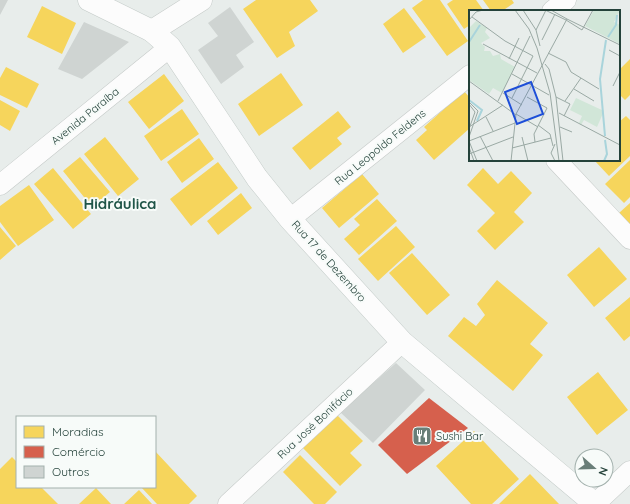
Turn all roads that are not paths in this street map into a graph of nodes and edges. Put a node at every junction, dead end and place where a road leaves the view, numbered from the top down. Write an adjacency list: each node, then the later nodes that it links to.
1 (90, 0): 5 (main road, Rua 17 de Dezembro)
2 (201, 0): 5 (main road)
3 (566, 0): 4 (street)
4 (553, 10)
5 (152, 31): 6 (main road, Rua 17 de Dezembro)
6 (170, 47): 9 (street, Avenida Paraíba); 10 (main road, Rua 17 de Dezembro)
7 (469, 76): 10 (street, Rua Leopoldo Feldens)
8 (557, 161): 11 (street)
9 (0, 185)
10 (290, 219): 12 (main road, Rua 17 de Dezembro)
11 (630, 239)
12 (402, 342): 14 (street, Rua José Bonifácio); 15 (main road, Rua 17 de Dezembro)
13 (630, 471): 15 (street)
14 (228, 504)
15 (595, 504)

